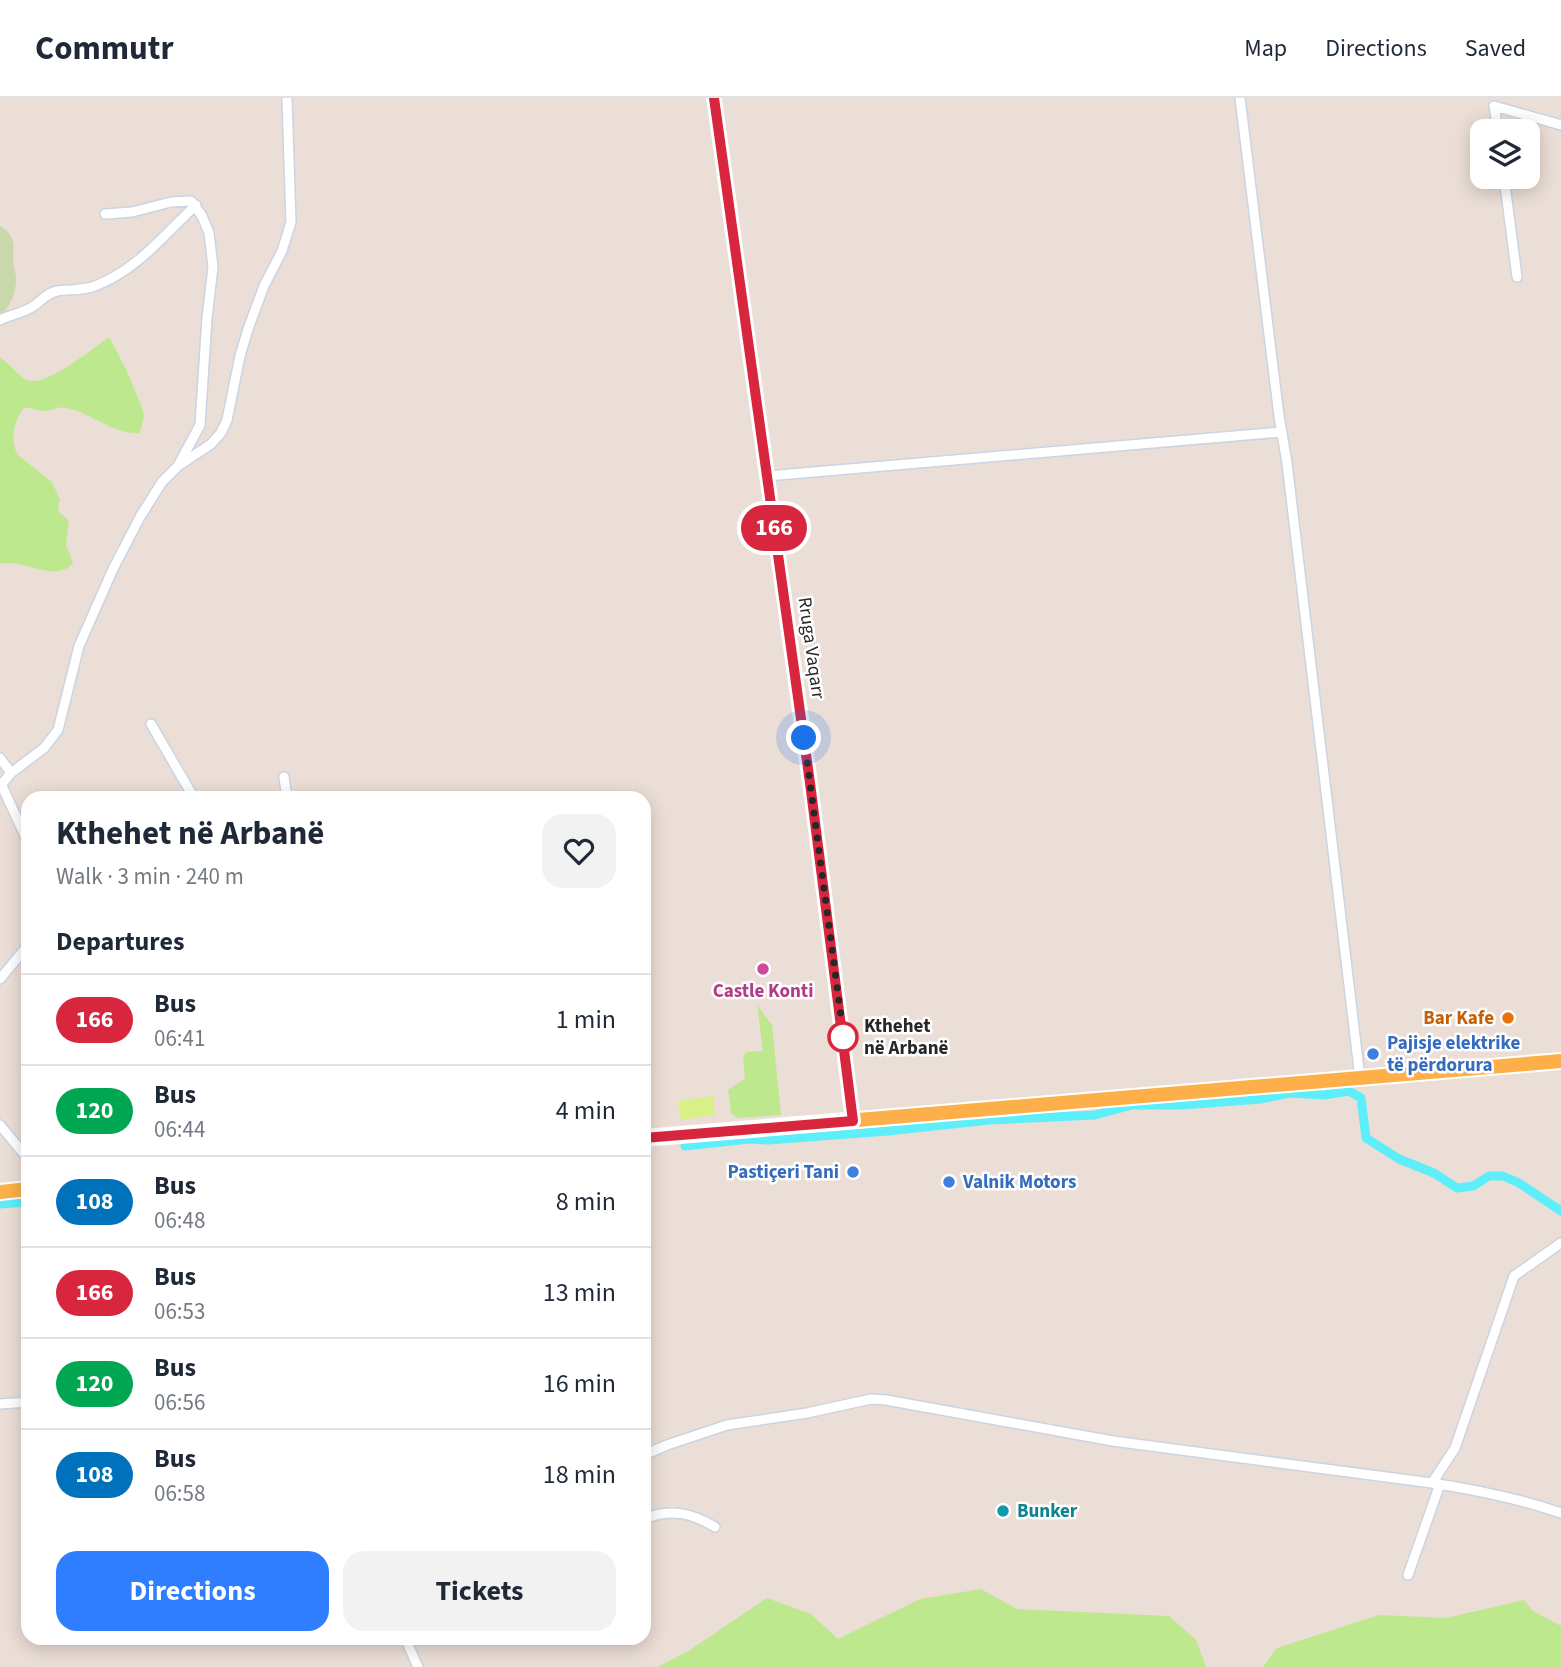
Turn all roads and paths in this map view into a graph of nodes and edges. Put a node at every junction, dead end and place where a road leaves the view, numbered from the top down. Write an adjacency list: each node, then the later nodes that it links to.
1 (287, 98): 14 (street)
2 (714, 98): 15 (main road, Rruga Vaqarr)
3 (1240, 98): 13 (street)
4 (1496, 119): 6 (street)
5 (1540, 119): 7 (street)
6 (1540, 119)
7 (1561, 125)
8 (1506, 189): 11 (street)
9 (196, 205): 10 (street); 12 (street); 14 (street)
10 (105, 214)
11 (1517, 277)
12 (0, 320)
13 (1282, 432): 15 (street); 27 (street)
14 (178, 466): 18 (street)
15 (767, 476): 28 (main road, Rruga Vaqarr)
16 (151, 724): 21 (street)
17 (0, 758): 18 (street)
18 (11, 773): 20 (street)
19 (284, 777): 22 (street)
20 (1, 785): 23 (street)
21 (190, 791)
22 (286, 791)
23 (21, 827)
24 (21, 954): 25 (street)
25 (0, 979)
26 (1561, 1061): 27 (main road)
27 (1360, 1078): 28 (main road)
28 (853, 1121): 30 (main road)
29 (2, 1130): 31 (street)
30 (651, 1137)
31 (21, 1151)
32 (21, 1190): 33 (main road)
33 (0, 1192)
34 (1561, 1243): 38 (street)
35 (21, 1402): 36 (street)
36 (0, 1404)
37 (651, 1452): 38 (street)
38 (1436, 1484): 39 (street); 42 (street)
39 (1561, 1513)
40 (651, 1517): 41 (street)
41 (715, 1527)
42 (1408, 1576)
43 (408, 1645): 44 (street)
44 (418, 1667)

